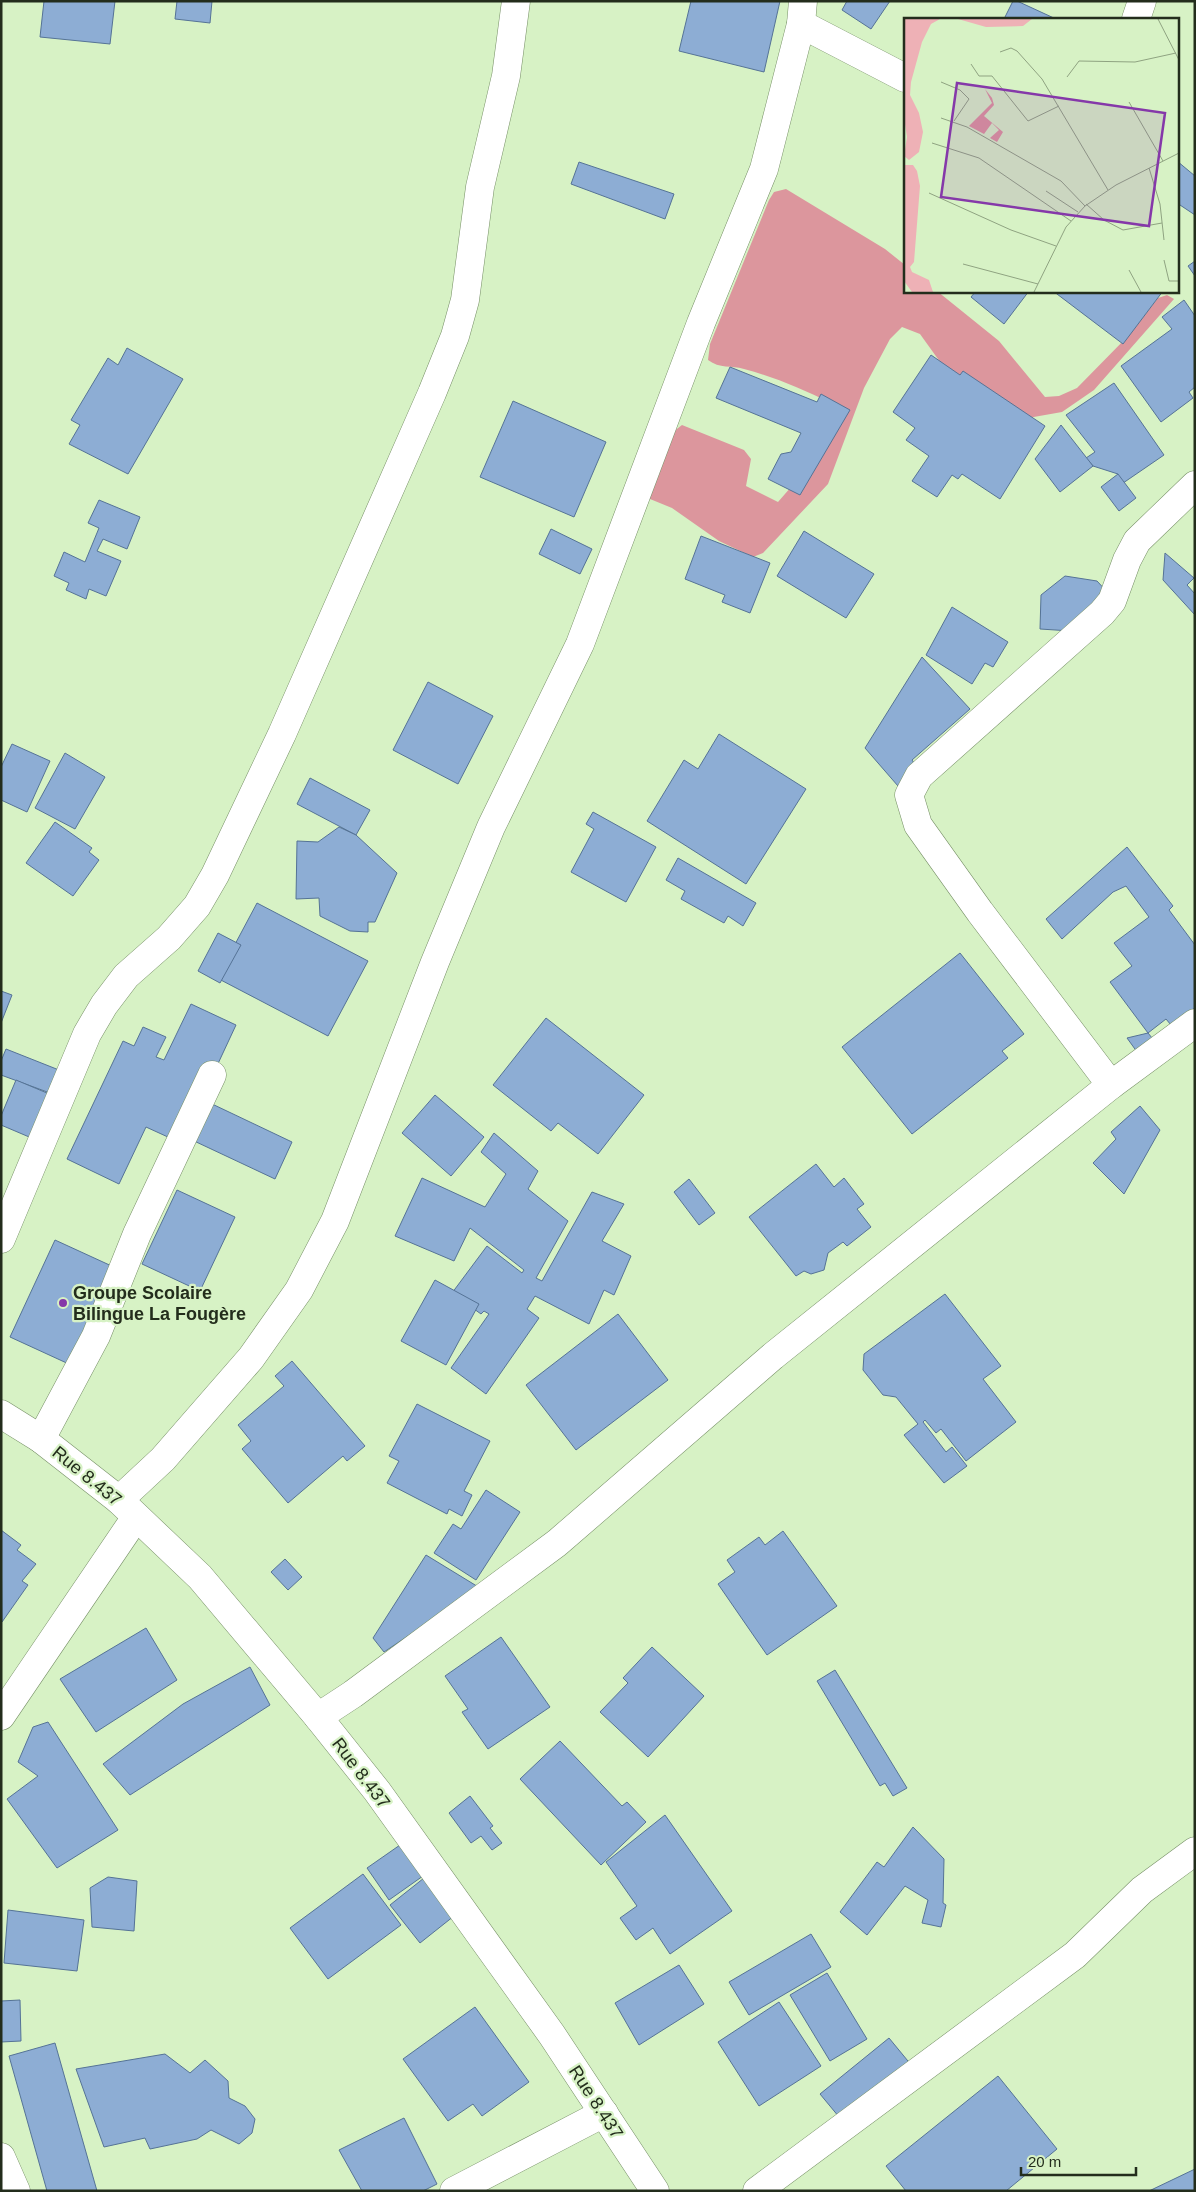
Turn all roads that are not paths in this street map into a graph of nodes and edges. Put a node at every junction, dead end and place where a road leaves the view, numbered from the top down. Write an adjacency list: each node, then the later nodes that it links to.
1 (516, 1): 10 (street)
2 (1142, 1): 4 (street)
3 (802, 12): 5 (street); 13 (street)
4 (1136, 18)
5 (904, 77)
6 (1195, 485): 9 (street)
7 (1195, 1023): 9 (street)
8 (212, 1074): 12 (street)
9 (1110, 1086): 15 (street)
10 (1, 1239)
11 (1, 1414): 12 (street, Rue 8.437)
12 (41, 1439): 13 (street, Rue 8.437)
13 (128, 1509): 14 (street); 15 (street, Rue 8.437)
14 (1, 1716)
15 (318, 1716): 17 (street, Rue 8.437)
16 (1195, 1851): 22 (street)
17 (604, 2113): 20 (street); 21 (street, Rue 8.437)
18 (1, 2157): 19 (street)
19 (16, 2191)
20 (454, 2191)
21 (655, 2191)
22 (757, 2191)

